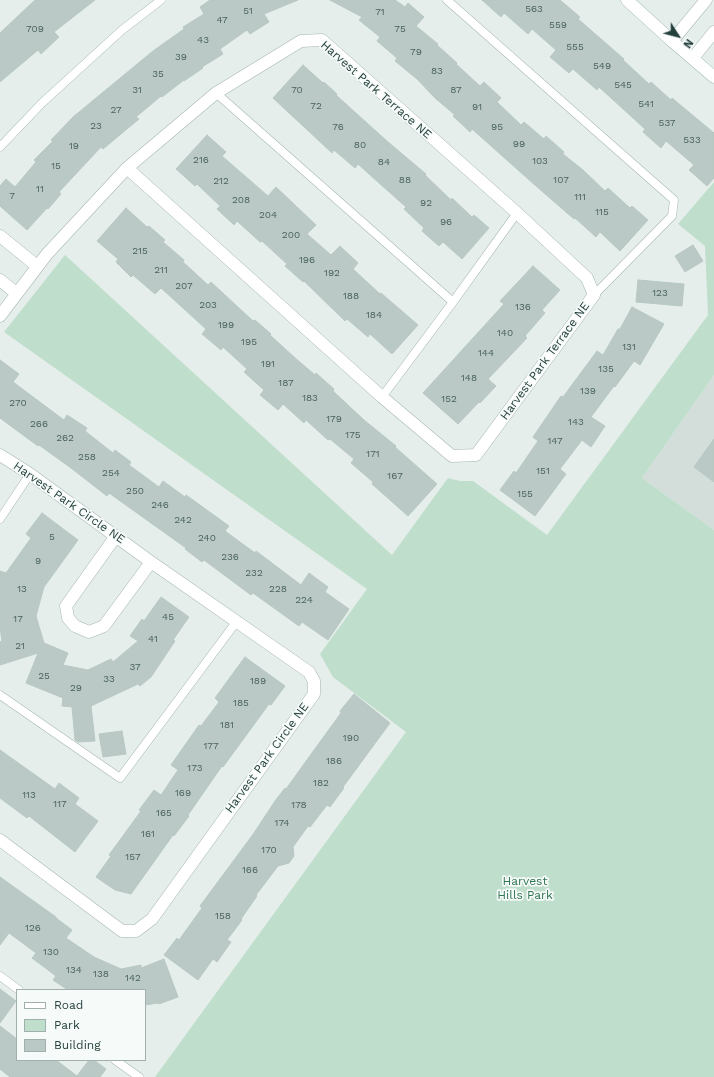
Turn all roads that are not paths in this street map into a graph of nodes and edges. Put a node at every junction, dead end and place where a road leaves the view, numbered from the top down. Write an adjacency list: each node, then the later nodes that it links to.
1 (161, 0): 10 (lane)
2 (447, 0): 17 (lane)
3 (627, 0): 6 (street)
4 (706, 0): 6 (street)
5 (714, 32): 7 (street)
6 (672, 41): 7 (street)
7 (693, 58): 8 (street)
8 (714, 77)
9 (216, 93): 11 (street, Harvest Park Terrace NE); 12 (street, Harvest Park Terrace NE); 18 (lane)
10 (0, 147)
11 (127, 168): 14 (street, Harvest Park Terrace NE); 20 (street, Harvest Park Terrace NE)
12 (517, 213): 17 (street, Harvest Park Terrace NE); 18 (lane)
13 (0, 236): 14 (street)
14 (37, 266): 16 (street, Harvest Park Terrace NE)
15 (0, 280): 16 (street)
16 (16, 293): 19 (street)
17 (594, 295): 20 (street, Harvest Park Terrace NE)
18 (453, 302): 20 (lane)
19 (0, 316)
20 (382, 396)
21 (0, 455): 22 (street, Harvest Park Circle NE)
22 (30, 474): 23 (lane); 24 (street, Harvest Park Circle NE)
23 (0, 519)
24 (116, 536): 25 (street, Harvest Park Circle NE); 25 (street)
25 (151, 562): 26 (street, Harvest Park Circle NE)
26 (237, 621): 27 (lane); 28 (street, Harvest Park Circle NE)
27 (0, 695)
28 (0, 840)
29 (0, 976): 30 (lane)
30 (18, 989)
31 (116, 1061): 32 (lane)
32 (139, 1077)

